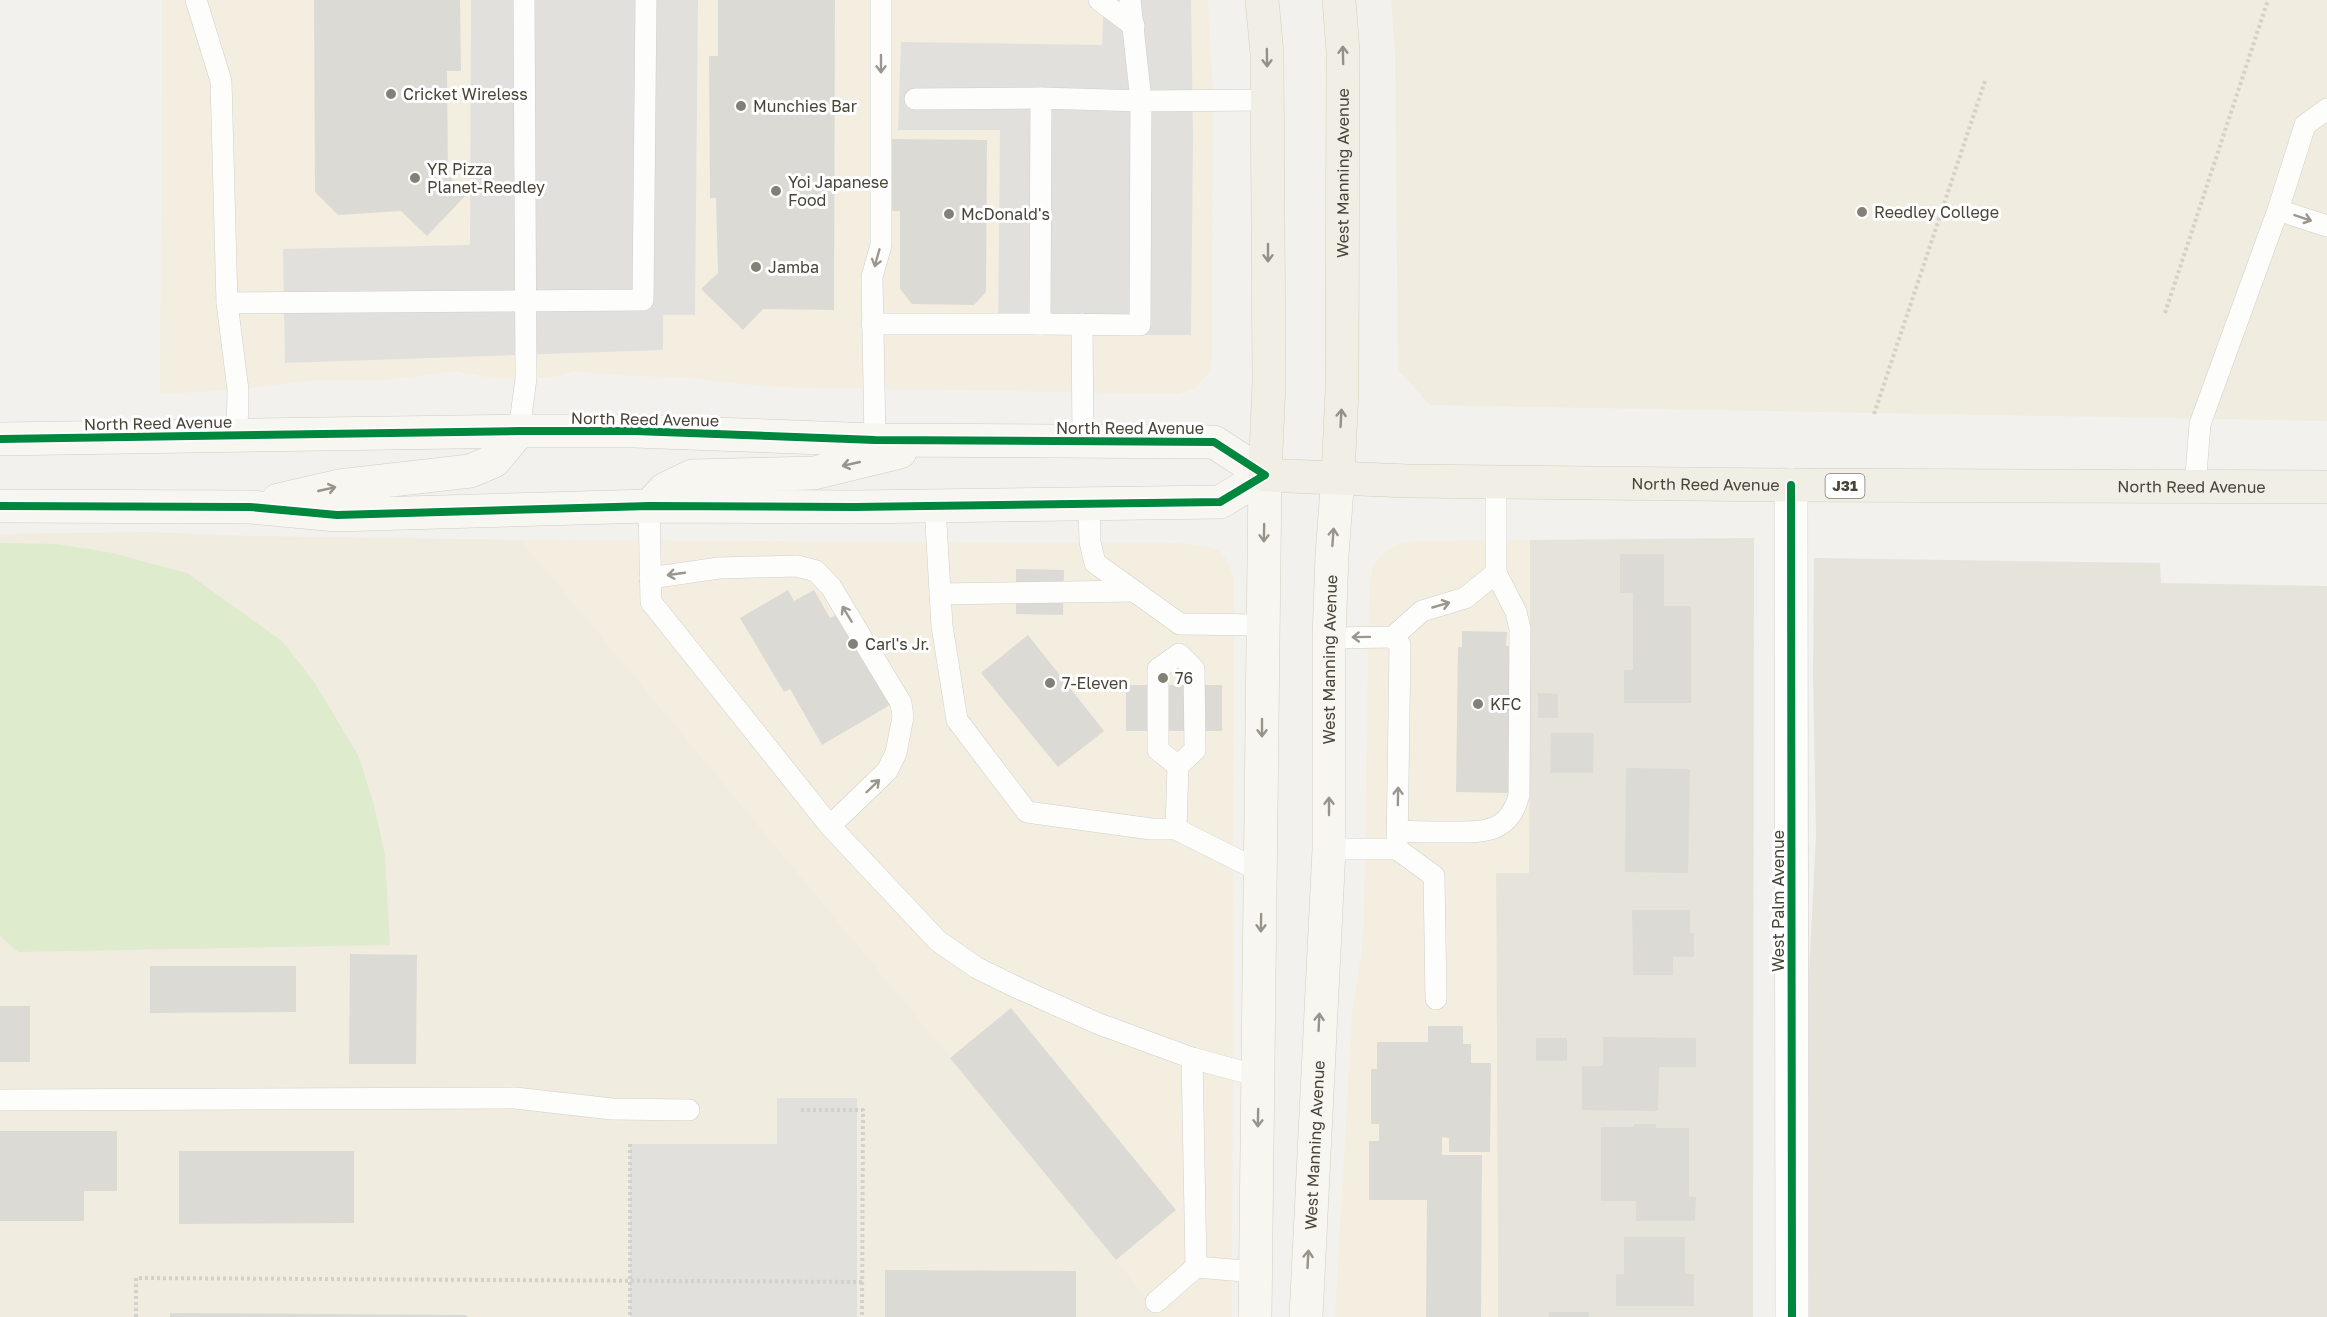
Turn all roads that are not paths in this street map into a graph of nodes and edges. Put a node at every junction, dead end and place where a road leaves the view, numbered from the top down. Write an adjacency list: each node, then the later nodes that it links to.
1 (196, 0): 18 (lane)
2 (524, 0): 17 (lane)
3 (646, 0): 17 (lane)
4 (1100, 0): 9 (lane)
5 (1130, 0): 9 (lane)
6 (1263, 0): 12 (main road, one-way to 12)
7 (1339, 0): 29 (main road, West Manning Avenue, one-way to 7)
8 (883, 2): 19 (lane, one-way to 19)
9 (1134, 26): 13 (lane)
10 (1041, 98): 11 (lane); 13 (lane); 20 (lane)
11 (915, 99)
12 (1267, 100): 13 (lane); 28 (main road, one-way to 28)
13 (1142, 101): 21 (lane)
14 (2327, 109): 15 (lane)
15 (2278, 210): 16 (lane, one-way to 16); 32 (lane)
16 (2327, 226)
17 (525, 301): 18 (lane); 22 (lane)
18 (226, 303): 23 (lane)
19 (872, 324): 20 (lane); 25 (lane)
20 (1040, 324): 21 (lane)
21 (1082, 324): 27 (lane)
22 (519, 431): 23 (street, North Reed Avenue); 25 (street, North Reed Avenue); 38 (street, one-way to 22)
23 (237, 434): 24 (street, North Reed Avenue)
24 (0, 439)
25 (875, 440): 26 (street, North Reed Avenue)
26 (949, 441): 27 (street, North Reed Avenue); 36 (street, one-way to 36)
27 (1083, 442): 28 (street, North Reed Avenue)
28 (1265, 474): 29 (main road, North Reed Avenue / J31); 34 (street); 44 (street, one-way to 44)
29 (1338, 476): 30 (main road, North Reed Avenue / J31); 46 (street, West Manning Avenue, one-way to 29)
30 (1496, 482): 31 (main road, North Reed Avenue / J31); 39 (lane)
31 (1791, 485): 32 (main road, North Reed Avenue / J31); 64 (street, West Palm Avenue)
32 (2195, 487): 33 (main road, North Reed Avenue / J31)
33 (2327, 487)
34 (1089, 503): 37 (street); 41 (lane)
35 (0, 506): 38 (street)
36 (648, 506): 37 (street); 38 (street); 40 (lane)
37 (935, 506): 42 (lane)
38 (250, 507)
39 (1496, 573): 45 (lane, one-way to 39); 51 (lane)
40 (650, 578): 49 (lane); 49 (lane, one-way to 40)
41 (1134, 591): 42 (lane); 43 (lane)
42 (940, 594): 50 (lane)
43 (1180, 624): 44 (lane); 47 (lane)
44 (1263, 625): 53 (street, one-way to 53)
45 (1393, 637): 46 (lane, one-way to 46); 51 (lane, one-way to 45)
46 (1329, 638): 52 (street, West Manning Avenue, one-way to 46)
47 (1179, 654): 48 (lane); 48 (lane)
48 (1178, 766): 50 (lane)
49 (831, 826): 55 (lane)
50 (1176, 829): 53 (lane)
51 (1397, 840): 52 (lane); 54 (lane)
52 (1329, 849): 63 (street, West Manning Avenue, one-way to 52)
53 (1262, 872): 56 (street, one-way to 56)
54 (1436, 999)
55 (1192, 1058): 56 (lane); 59 (lane)
56 (1258, 1076): 60 (street, one-way to 60)
57 (0, 1101): 58 (lane)
58 (688, 1110)
59 (1196, 1267): 60 (lane); 61 (lane)
60 (1256, 1272): 62 (street)
61 (1156, 1302)
62 (1255, 1317)
63 (1306, 1317)
64 (1792, 1317)

